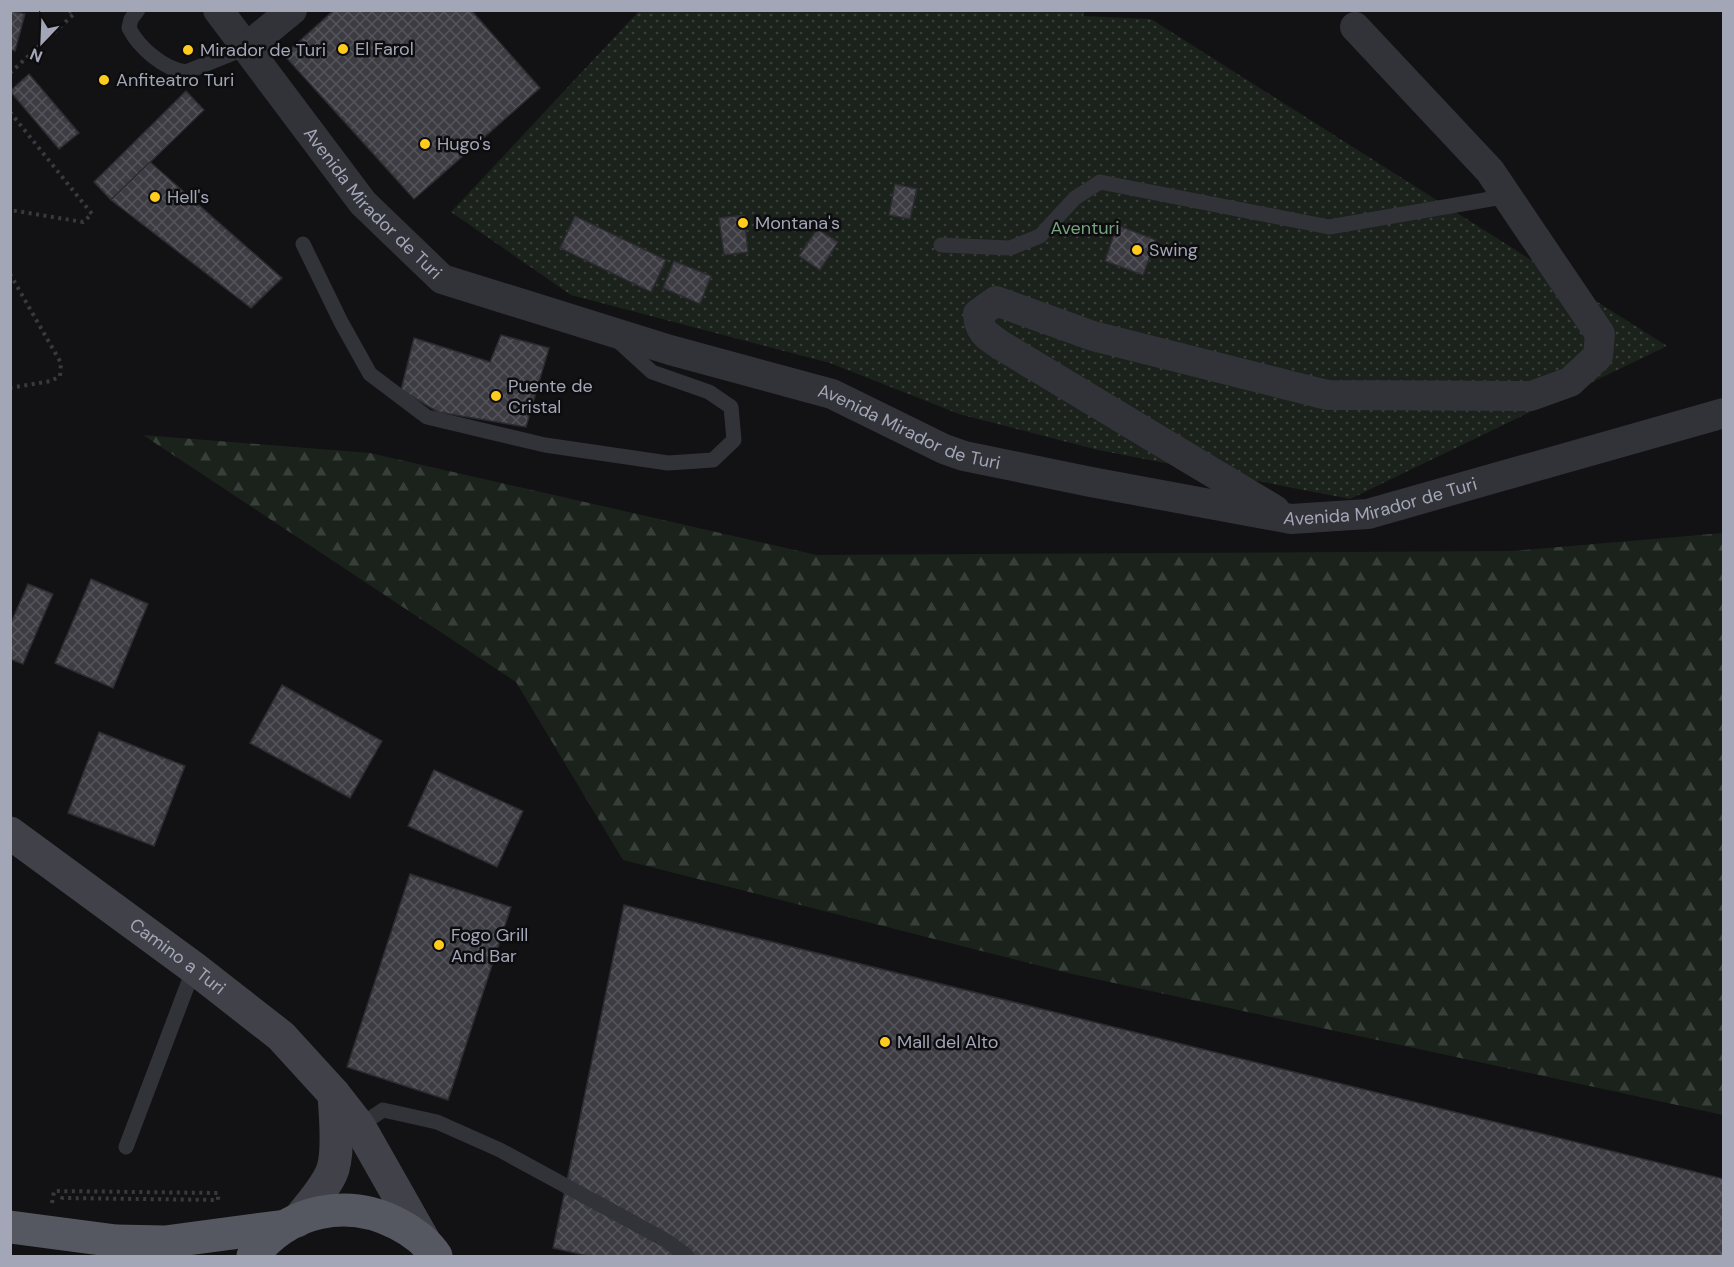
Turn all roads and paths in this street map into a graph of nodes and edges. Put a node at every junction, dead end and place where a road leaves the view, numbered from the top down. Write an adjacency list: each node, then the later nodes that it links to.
1 (68, 10): 7 (path)
2 (138, 10): 6 (lane)
3 (218, 10): 6 (street, Avenida Mirador de Turi)
4 (292, 10): 6 (street)
5 (1354, 27): 9 (street)
6 (246, 48): 14 (street, Avenida Mirador de Turi)
7 (10, 74)
8 (10, 112): 10 (path)
9 (1508, 196): 12 (lane); 17 (street)
10 (10, 210)
11 (303, 244): 14 (lane)
12 (941, 245)
13 (10, 274): 15 (path)
14 (607, 330): 17 (street, Avenida Mirador de Turi)
15 (10, 388)
16 (1724, 413): 17 (street, Avenida Mirador de Turi)
17 (1291, 519)
18 (10, 833): 19 (main road, Camino a Turi)
19 (194, 968): 20 (main road, Camino a Turi); 22 (lane)
20 (334, 1094): 21 (main road, Camino a Turi); 25 (main road)
21 (359, 1125): 27 (main road, Camino a Turi); 29 (lane)
22 (126, 1147)
23 (54, 1191): 24 (path)
24 (62, 1198)
25 (291, 1223): 26 (highway); 27 (highway); 28 (highway)
26 (10, 1227)
27 (434, 1253)
28 (254, 1257)
29 (687, 1257)

